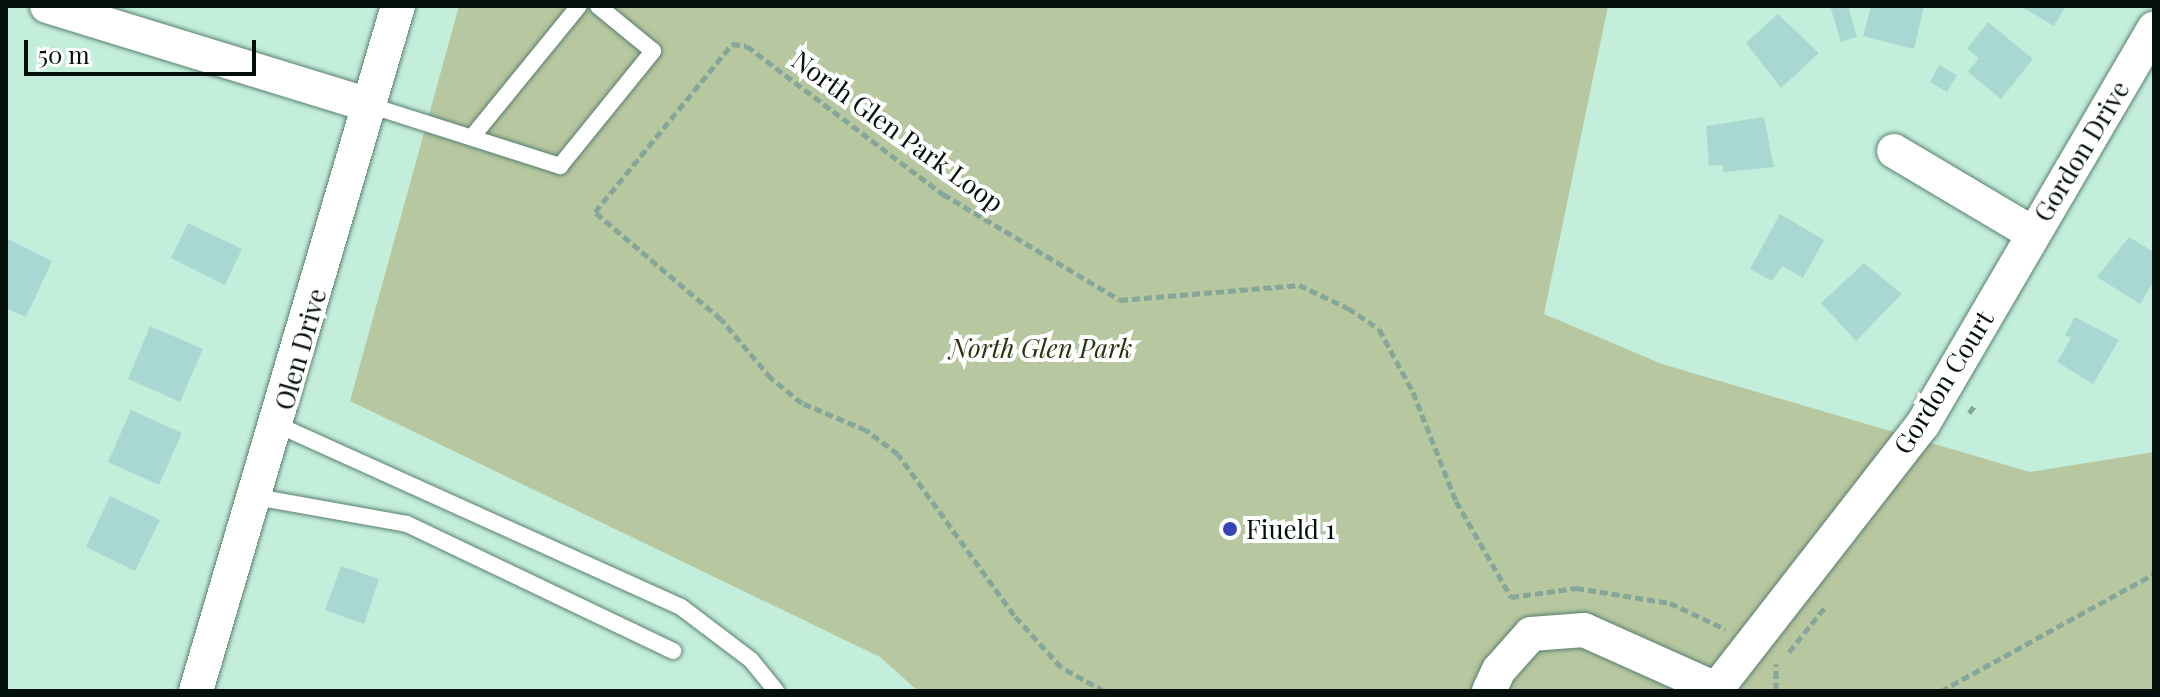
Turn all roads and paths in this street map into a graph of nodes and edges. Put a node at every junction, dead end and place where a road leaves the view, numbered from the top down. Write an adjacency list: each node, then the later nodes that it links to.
1 (47, 6): 6 (street)
2 (398, 6): 6 (street, Olen Drive)
3 (579, 6): 7 (lane)
4 (598, 6): 7 (lane)
5 (2154, 28): 9 (street, Gordon Drive)
6 (369, 105): 7 (lane); 10 (street, Olen Drive)
7 (472, 137)
8 (1894, 151): 9 (street)
9 (2032, 233): 13 (street, Gordon Court)
10 (278, 425): 11 (street, Olen Drive); 17 (lane)
11 (256, 497): 14 (lane); 16 (street, Olen Drive)
12 (2154, 574): 21 (path)
13 (1751, 645): 15 (street, Gordon Court); 18 (path, North Glen Park Loop); 20 (path, North Glen Park Loop)
14 (673, 651)
15 (1716, 690): 19 (street, Gordon Court)
16 (196, 691)
17 (776, 691)
18 (1104, 691)
19 (1489, 691)
20 (1776, 691)
21 (1941, 691)

